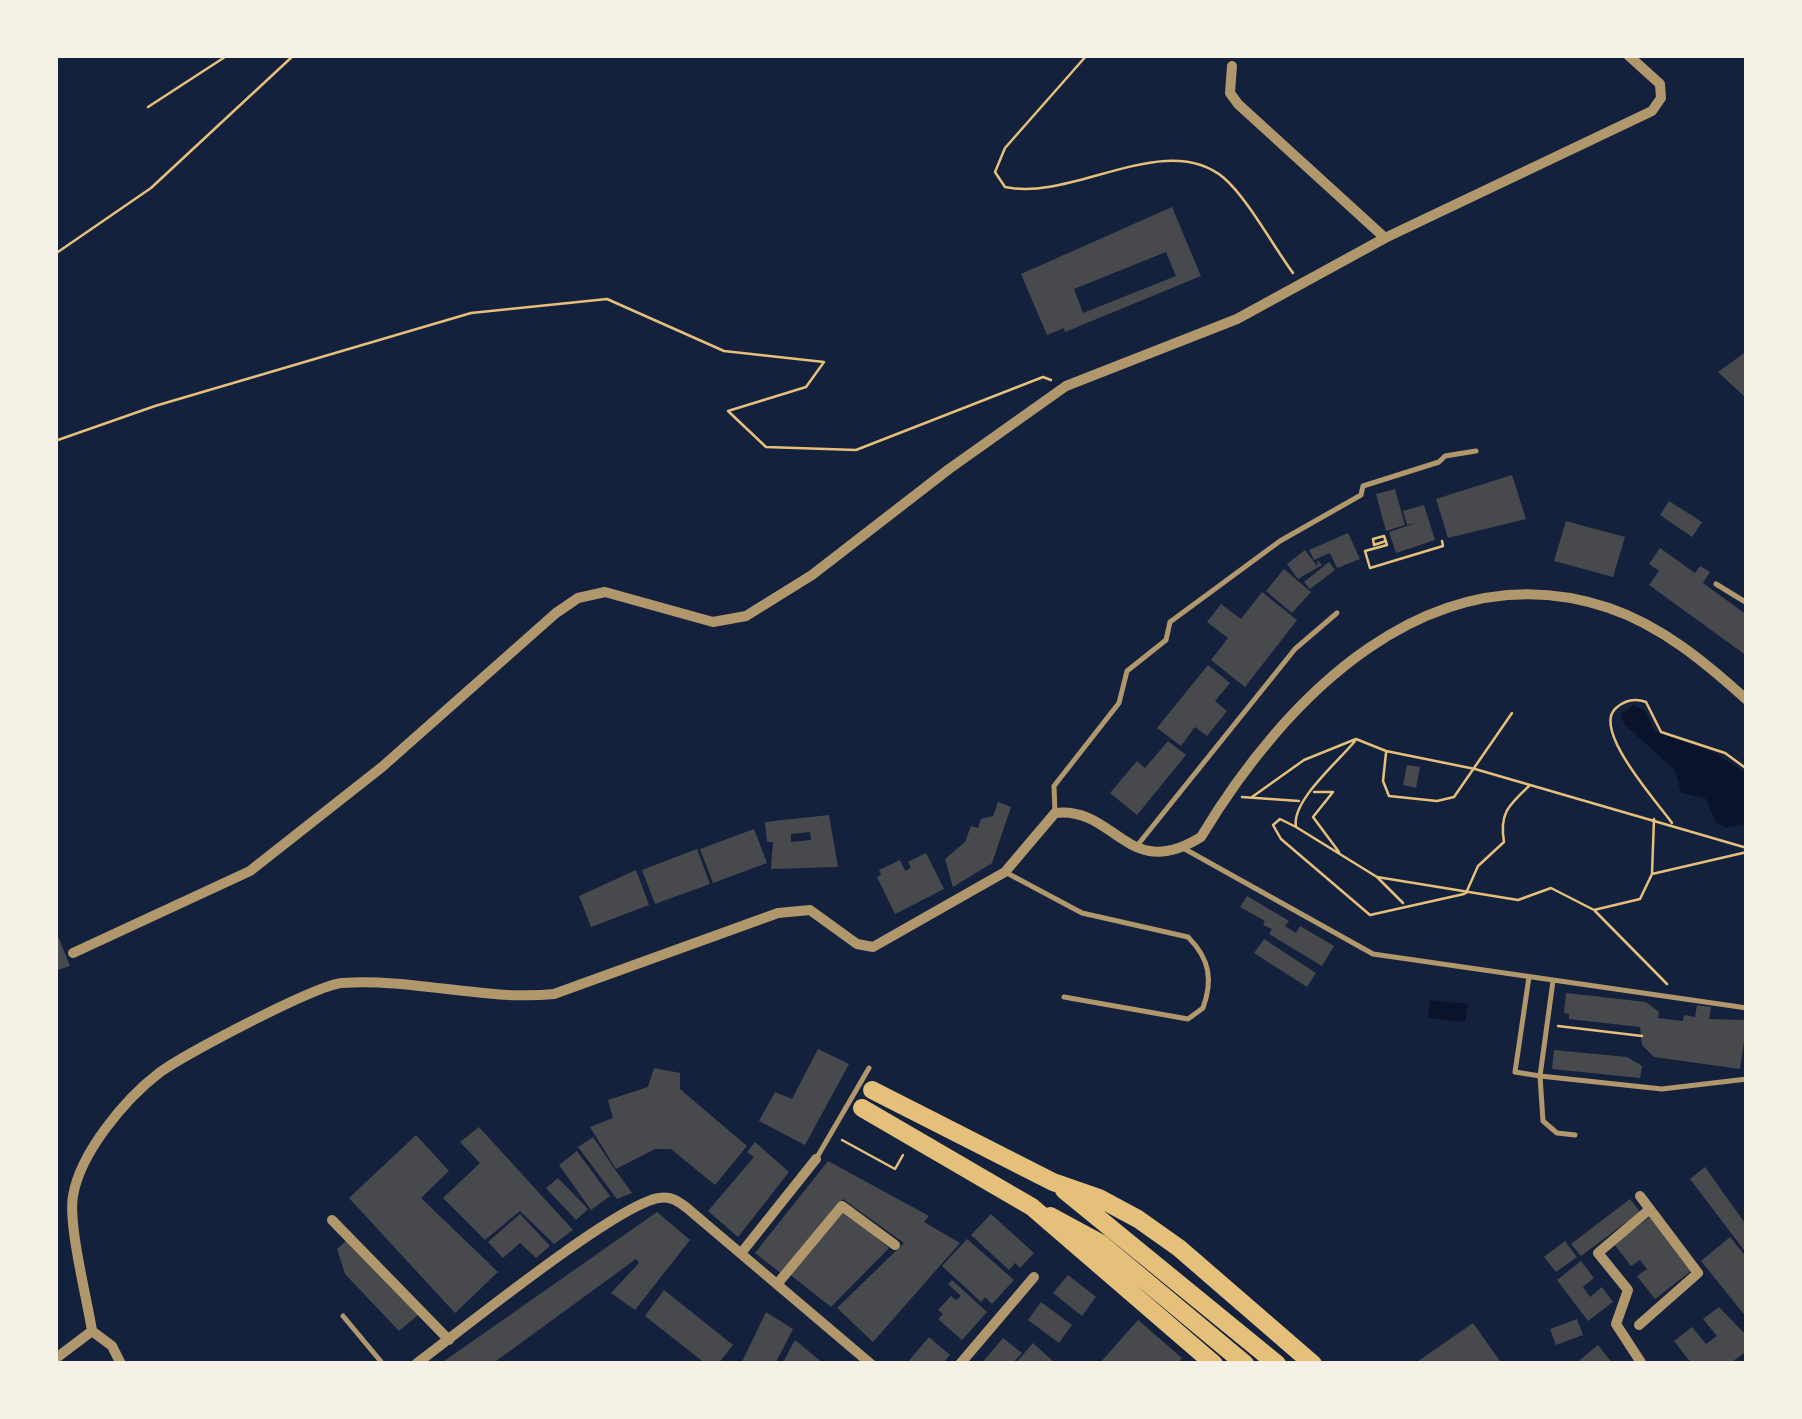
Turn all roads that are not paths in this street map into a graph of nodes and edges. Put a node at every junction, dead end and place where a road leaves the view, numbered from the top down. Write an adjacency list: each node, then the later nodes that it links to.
1 (1628, 55): 3 (street)
2 (1232, 66): 3 (street)
3 (1385, 238): 13 (street)
4 (1476, 451): 9 (lane)
5 (1716, 584): 6 (lane)
6 (1747, 603)
7 (1337, 614): 11 (lane)
8 (1747, 700): 10 (street)
9 (1055, 813): 11 (street); 12 (street)
10 (1184, 848): 11 (street); 14 (lane)
11 (1134, 849)
12 (1005, 872): 16 (lane); 36 (street)
13 (74, 953)
14 (1529, 977): 15 (lane); 19 (lane)
15 (1553, 980): 17 (lane); 19 (lane)
16 (1064, 997)
17 (1747, 1008)
18 (870, 1068): 24 (lane)
19 (1540, 1076): 20 (lane); 23 (lane)
20 (1747, 1079)
21 (872, 1090): 25 (main road)
22 (862, 1108): 27 (main road)
23 (1574, 1135)
24 (816, 1158): 31 (street)
25 (1053, 1182): 46 (main road); 47 (main road)
26 (1640, 1196): 28 (street)
27 (1032, 1207): 44 (main road); 45 (main road)
28 (1650, 1208): 35 (street); 48 (street)
29 (332, 1220): 37 (street)
30 (894, 1245): 33 (street)
31 (742, 1252): 33 (street); 37 (street)
32 (1034, 1277): 43 (street)
33 (778, 1283): 42 (street)
34 (342, 1316): 40 (lane)
35 (1638, 1325)
36 (92, 1332): 38 (street); 39 (street)
37 (450, 1340): 41 (street)
38 (55, 1359)
39 (121, 1364)
40 (384, 1364)
41 (416, 1364)
42 (871, 1364)
43 (960, 1364)
44 (1214, 1364)
45 (1245, 1364)
46 (1276, 1364)
47 (1313, 1364)
48 (1642, 1364)

